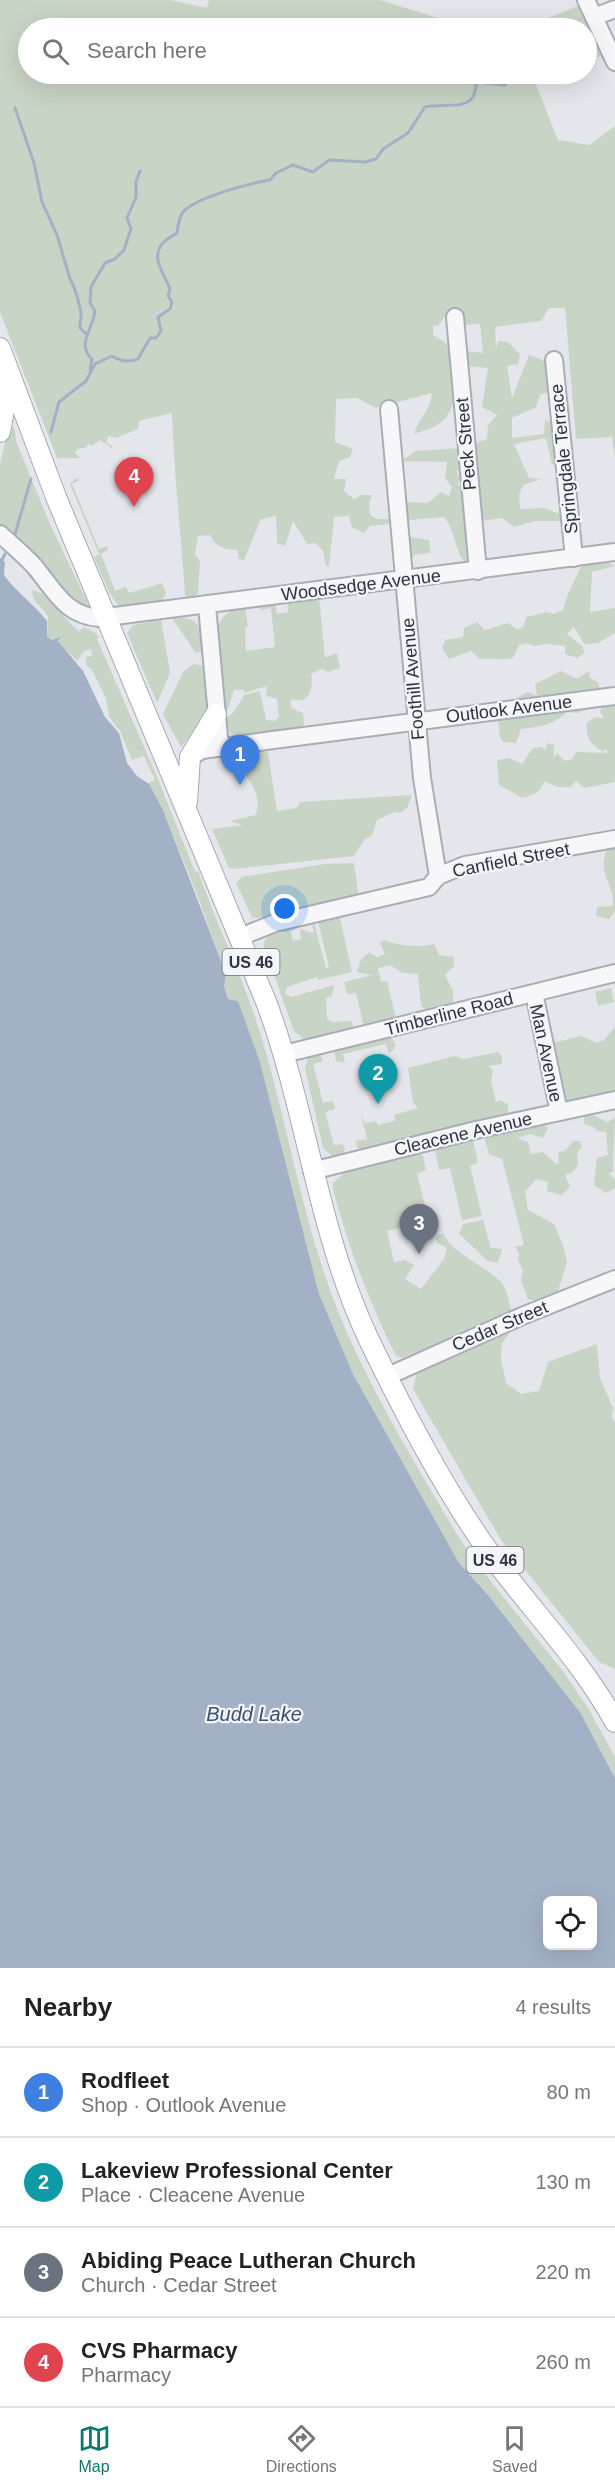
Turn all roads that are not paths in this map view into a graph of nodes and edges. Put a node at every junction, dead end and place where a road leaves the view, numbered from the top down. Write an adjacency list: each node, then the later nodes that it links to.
1 (586, 0): 3 (street)
2 (615, 9): 3 (street)
3 (594, 17)
4 (597, 23): 5 (street)
5 (615, 62)
6 (454, 317): 15 (street, Peck Street)
7 (0, 348): 9 (main road, US 46)
8 (554, 360): 14 (street, Springdale Terrace)
9 (10, 378): 11 (main road); 18 (main road, US 46)
10 (389, 408): 16 (street, Foothill Avenue)
11 (0, 432)
12 (0, 534): 18 (street, Woodsedge Avenue)
13 (615, 552): 14 (street, Woodsedge Avenue)
14 (574, 558): 15 (street, Woodsedge Avenue)
15 (478, 571): 16 (street, Woodsedge Avenue)
16 (404, 580): 17 (street, Woodsedge Avenue); 21 (street, Foothill Avenue)
17 (207, 606): 18 (street, Woodsedge Avenue); 20 (street)
18 (106, 618): 24 (main road, US 46)
19 (615, 696): 21 (street, Outlook Avenue)
20 (216, 714): 22 (street); 23 (main road)
21 (416, 720): 22 (street, Outlook Avenue); 26 (street, Foothill Avenue)
22 (220, 748): 23 (street, Outlook Avenue)
23 (190, 757): 24 (main road)
24 (187, 811): 27 (main road, US 46)
25 (615, 839): 26 (street, Canfield Street)
26 (438, 876): 27 (street, Canfield Street)
27 (240, 937): 30 (main road, US 46)
28 (615, 973): 29 (street, Timberline Road)
29 (534, 993): 30 (street, Timberline Road); 32 (street, Man Avenue)
30 (284, 1054): 33 (main road, US 46)
31 (615, 1100): 32 (street, Cleacene Avenue)
32 (559, 1112): 33 (street, Cleacene Avenue)
33 (312, 1171): 35 (main road, US 46)
34 (615, 1279): 35 (street, Cedar Street)
35 (388, 1376): 36 (main road, US 46)
36 (615, 1722)

